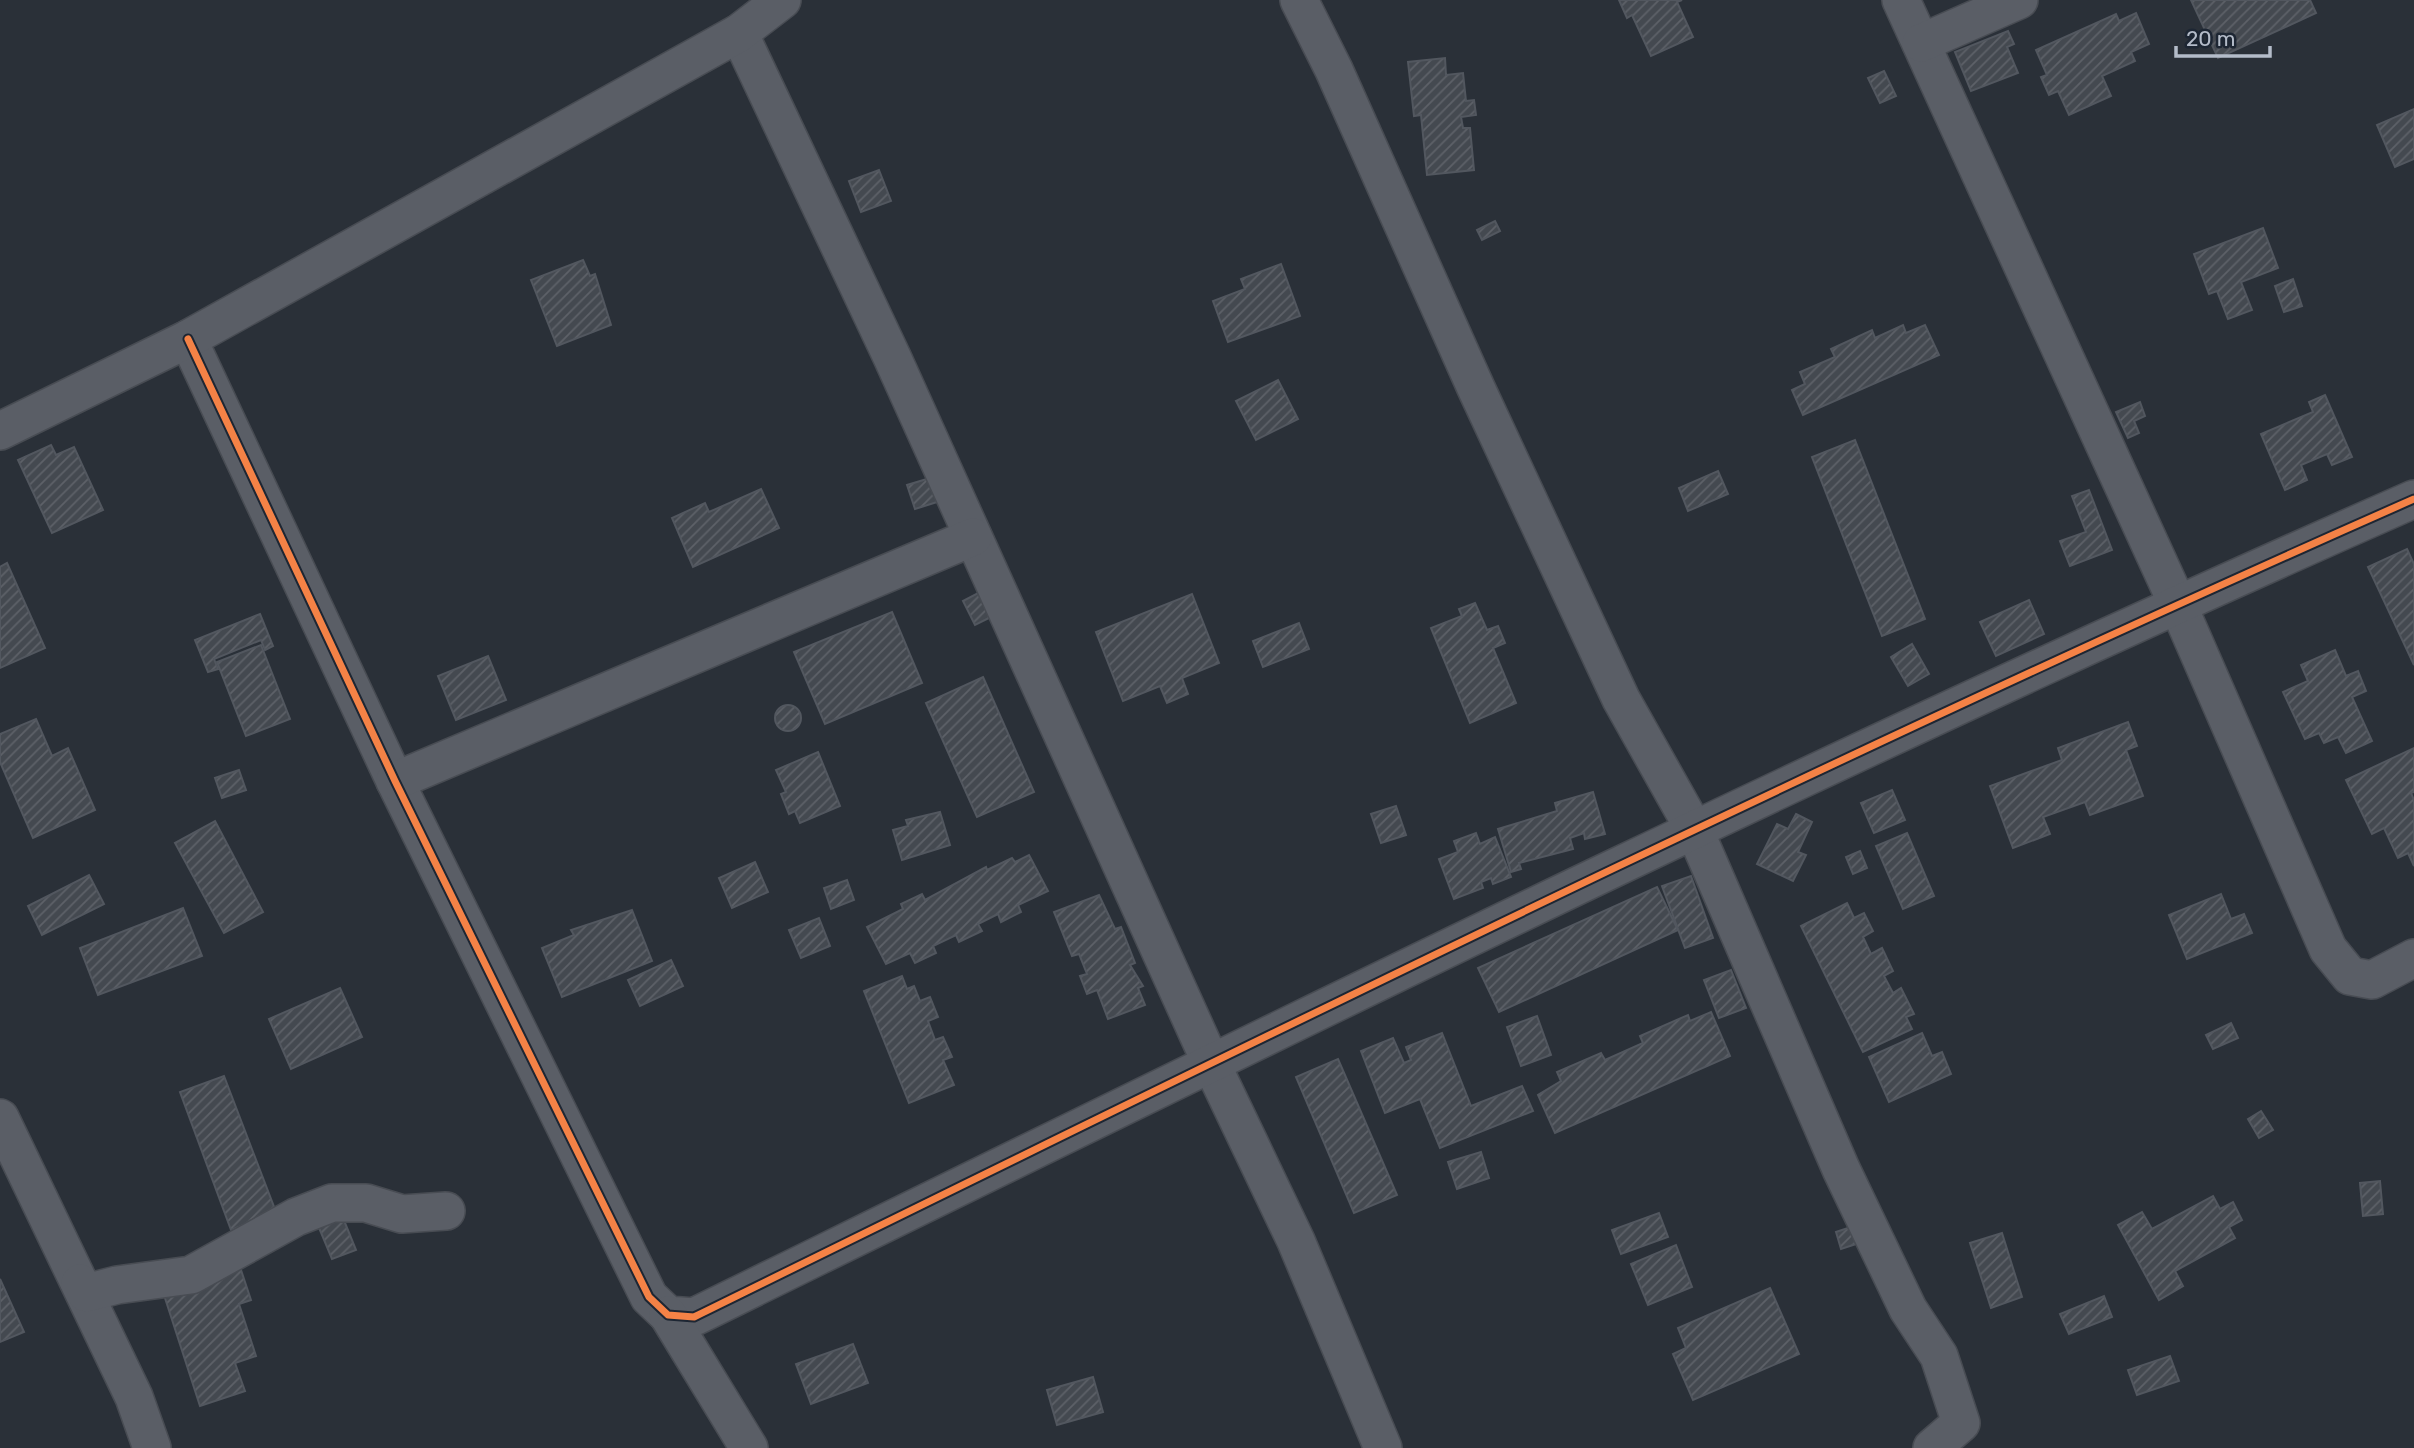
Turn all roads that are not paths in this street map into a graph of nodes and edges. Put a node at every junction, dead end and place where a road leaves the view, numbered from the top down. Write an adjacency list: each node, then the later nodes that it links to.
1 (782, 0): 5 (street)
2 (1299, 0): 13 (street)
3 (1901, 0): 6 (street)
4 (2019, 0): 6 (street)
5 (739, 33): 7 (street); 10 (street)
6 (1921, 43): 11 (street)
7 (188, 339): 8 (street); 12 (street)
8 (0, 431)
9 (2414, 499): 11 (street)
10 (973, 537): 12 (street); 15 (street)
11 (2177, 604): 13 (street); 14 (street)
12 (395, 781): 19 (street)
13 (1695, 829): 15 (street); 23 (street)
14 (2414, 958)
15 (1210, 1063): 19 (street); 22 (street)
16 (0, 1118): 18 (street)
17 (446, 1211): 18 (street)
18 (80, 1283): 20 (street)
19 (668, 1315): 21 (street)
20 (152, 1448)
21 (749, 1448)
22 (1383, 1448)
23 (1931, 1448)

